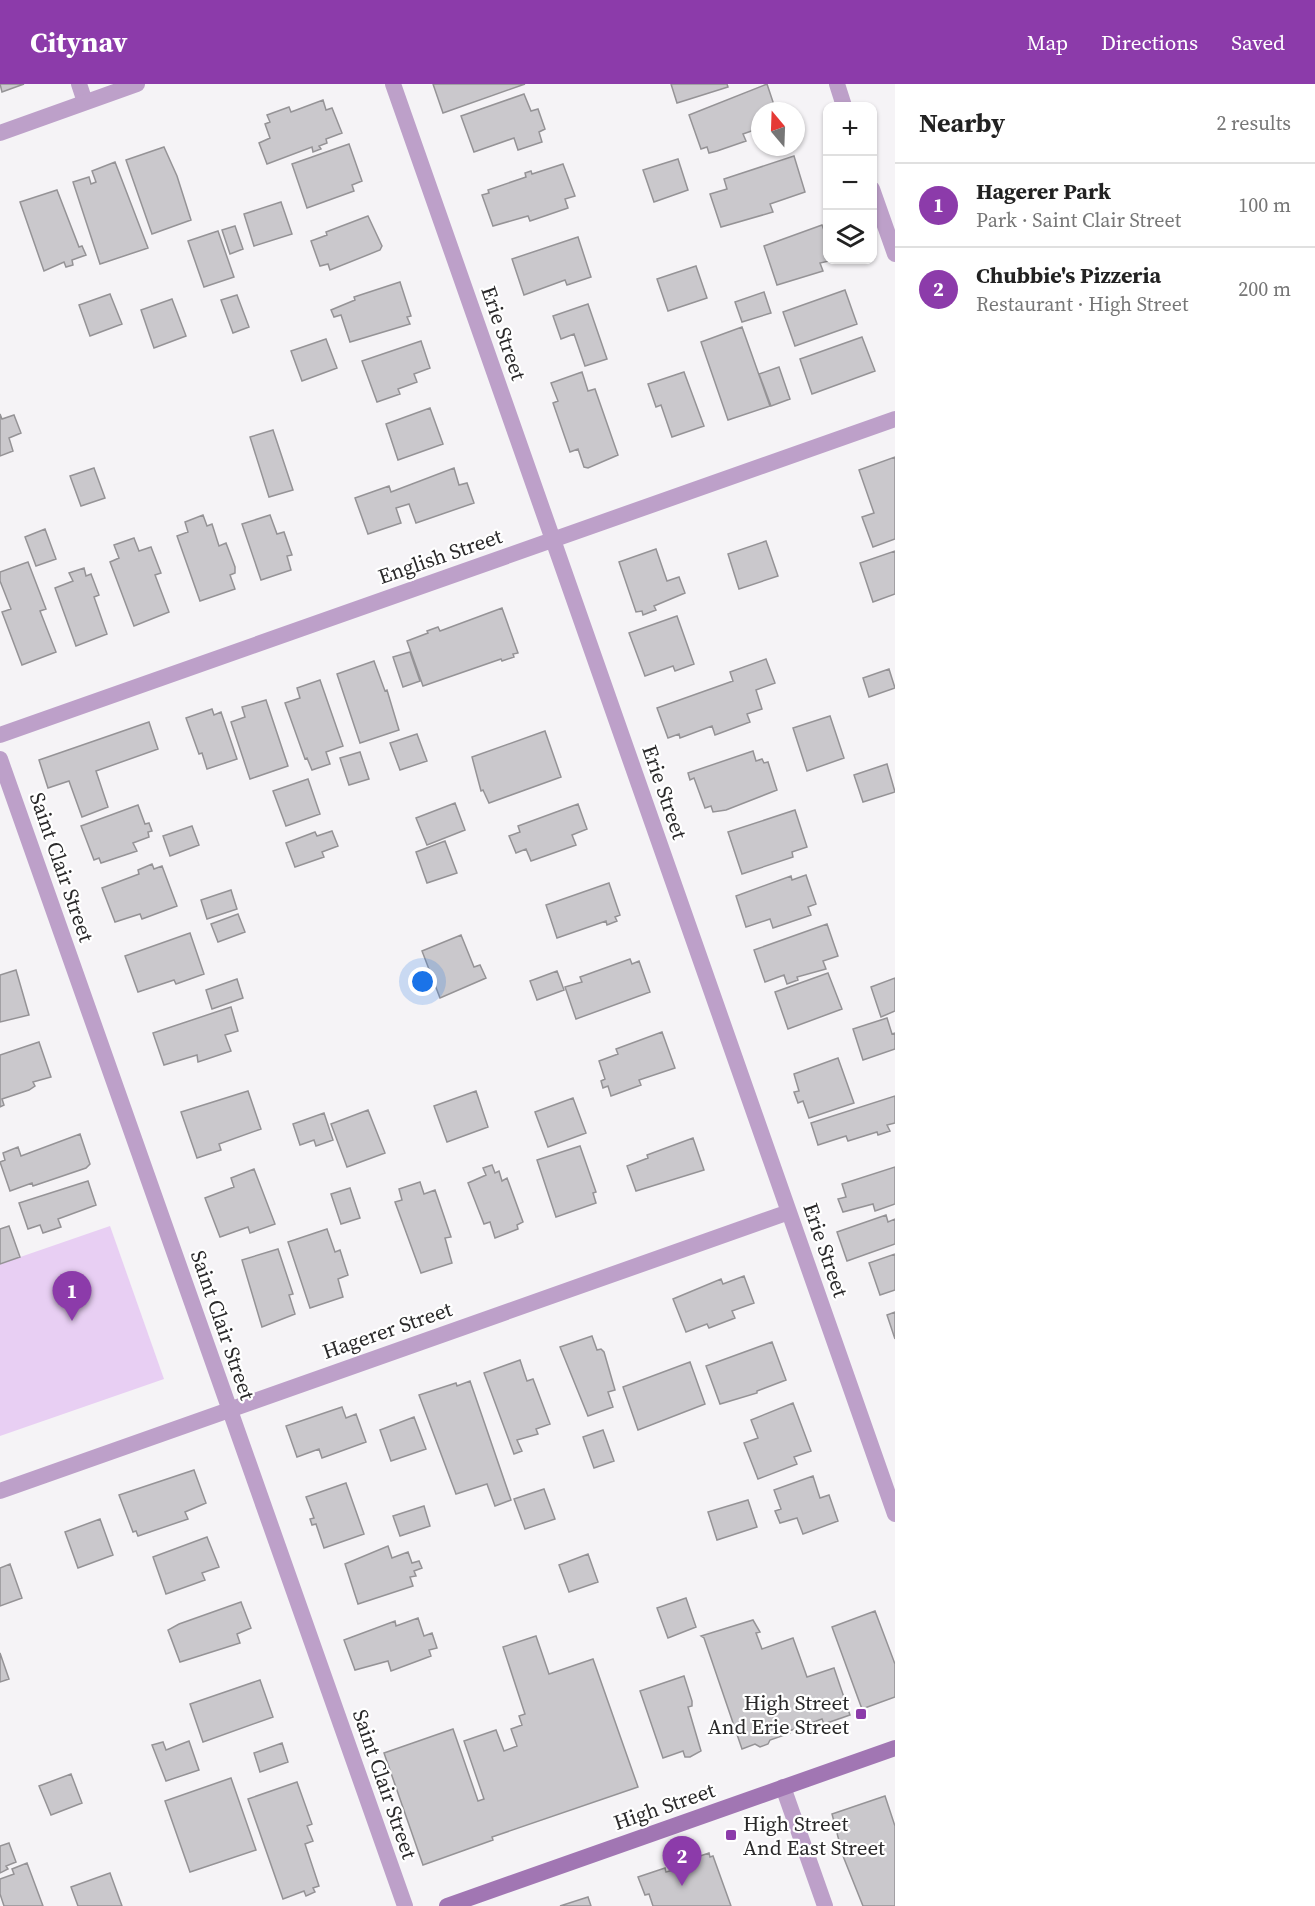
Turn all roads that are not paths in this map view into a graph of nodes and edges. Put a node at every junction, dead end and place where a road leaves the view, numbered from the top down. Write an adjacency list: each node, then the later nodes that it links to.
1 (79, 84): 5 (street)
2 (136, 84): 5 (street)
3 (393, 84): 11 (street, Erie Street)
4 (837, 84): 6 (street)
5 (85, 102): 7 (street)
6 (843, 102)
7 (0, 133)
8 (877, 201): 9 (street)
9 (895, 254)
10 (895, 419): 11 (street, English Street)
11 (553, 540): 12 (street, English Street); 14 (street, Erie Street)
12 (0, 735)
13 (0, 759): 15 (street, Saint Clair Street)
14 (789, 1212): 15 (street, Hagerer Street); 17 (street, Erie Street)
15 (229, 1410): 16 (street, Hagerer Street); 20 (street, Saint Clair Street)
16 (0, 1491)
17 (895, 1514)
18 (895, 1748): 19 (main road, High Street)
19 (783, 1787): 21 (main road, High Street); 22 (street)
20 (405, 1906)
21 (447, 1906)
22 (825, 1906)

